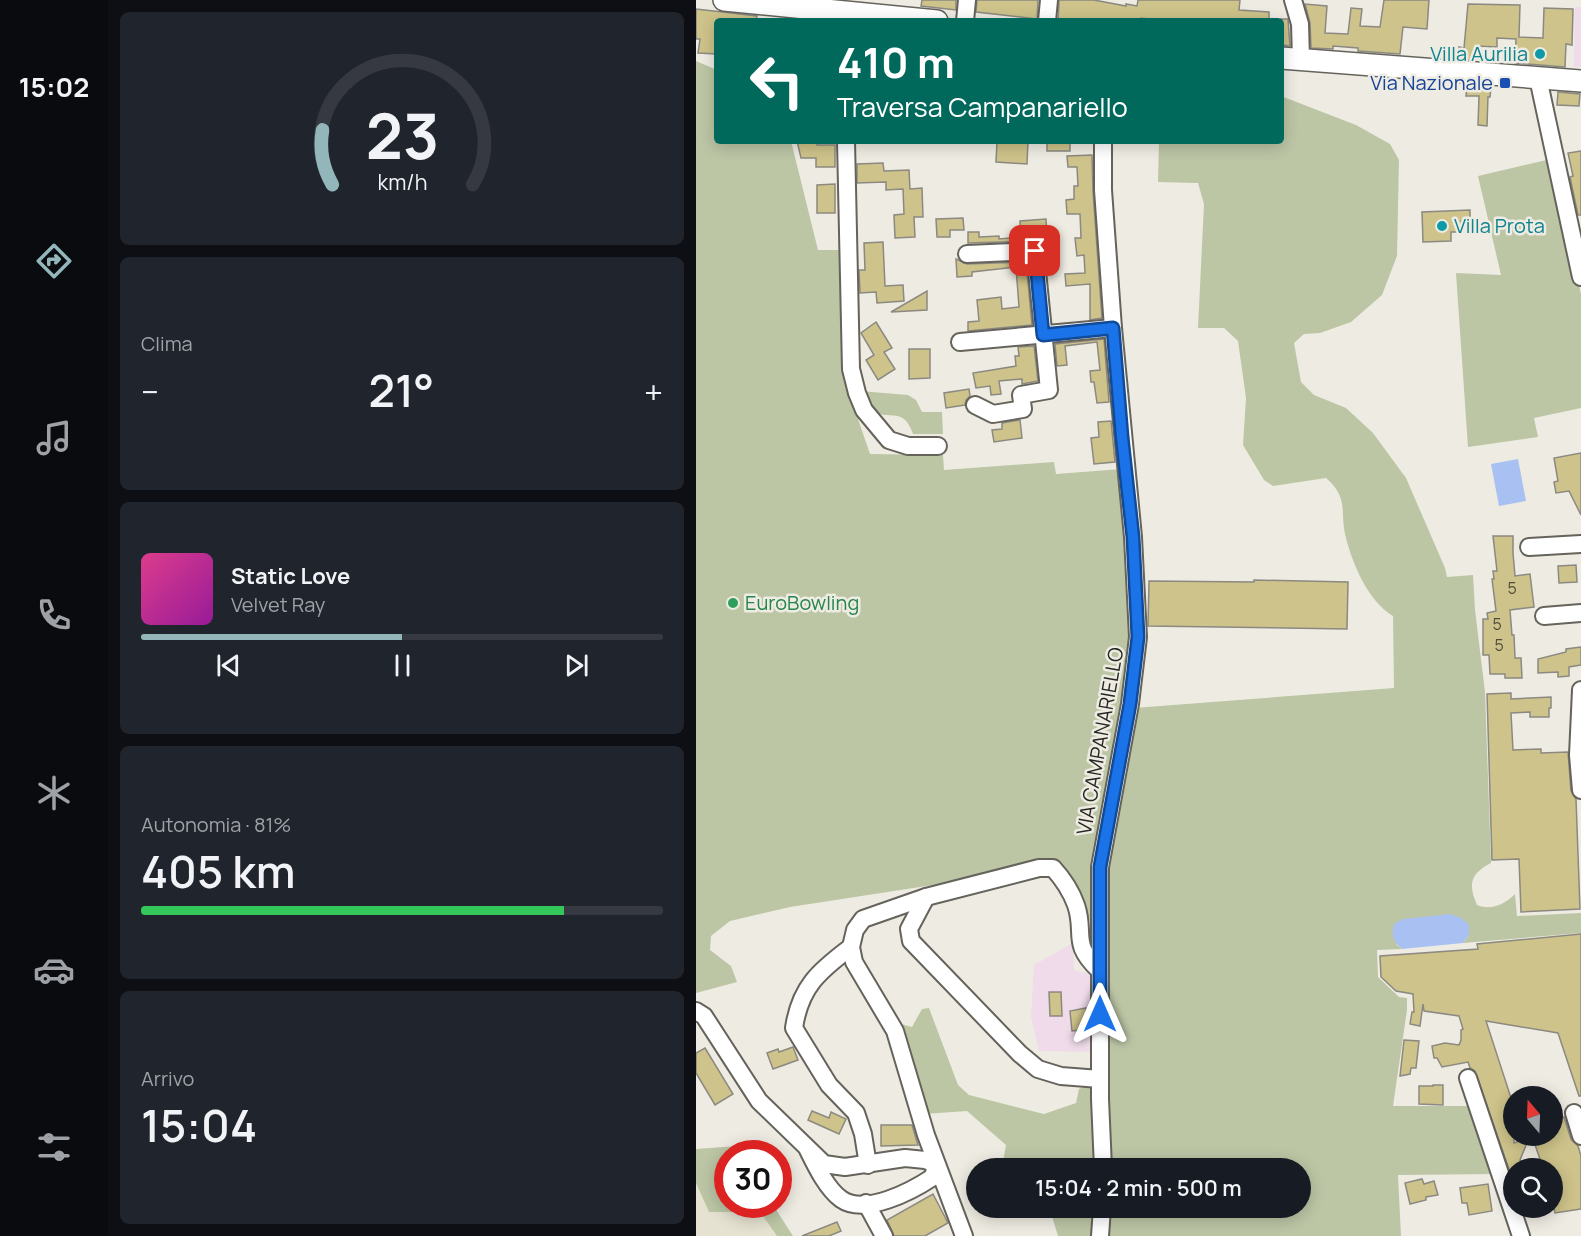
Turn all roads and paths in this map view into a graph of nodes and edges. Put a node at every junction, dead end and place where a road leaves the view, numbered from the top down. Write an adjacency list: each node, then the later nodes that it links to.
1 (724, 0): 5 (main road)
2 (967, 0): 7 (street)
3 (1049, 0): 8 (street)
4 (1293, 0): 9 (street)
5 (845, 16): 6 (main road)
6 (882, 18)
7 (965, 18)
8 (1047, 18)
9 (1291, 59): 10 (main road)
10 (1538, 78): 11 (main road); 15 (street)
11 (1581, 81)
12 (846, 144): 20 (street)
13 (1103, 144): 16 (street, VIA CAMPANARIELLO)
14 (967, 254): 17 (street)
15 (1581, 277)
16 (1113, 328): 17 (street); 29 (street, VIA CAMPANARIELLO)
17 (1043, 335): 18 (street); 19 (street)
18 (960, 342)
19 (975, 405)
20 (938, 446)
21 (1581, 544): 22 (street)
22 (1529, 547)
23 (1581, 613): 24 (street)
24 (1544, 616)
25 (1581, 690): 26 (street)
26 (1581, 790)
27 (926, 897): 28 (street); 29 (street); 32 (street)
28 (851, 947): 37 (street); 38 (street)
29 (1099, 970): 32 (street, VIA CAMPANARIELLO)
30 (696, 1011): 35 (street)
31 (1468, 1078): 44 (street)
32 (1100, 1079): 36 (street, VIA CAMPANARIELLO)
33 (1574, 1113): 34 (street)
34 (1581, 1136)
35 (807, 1148): 38 (street); 39 (street)
36 (1102, 1158)
37 (936, 1164): 38 (street); 39 (street); 41 (street)
38 (868, 1165)
39 (866, 1203): 42 (street)
40 (1101, 1218): 43 (street)
41 (962, 1235)
42 (884, 1236)
43 (1100, 1236)
44 (1521, 1236)

